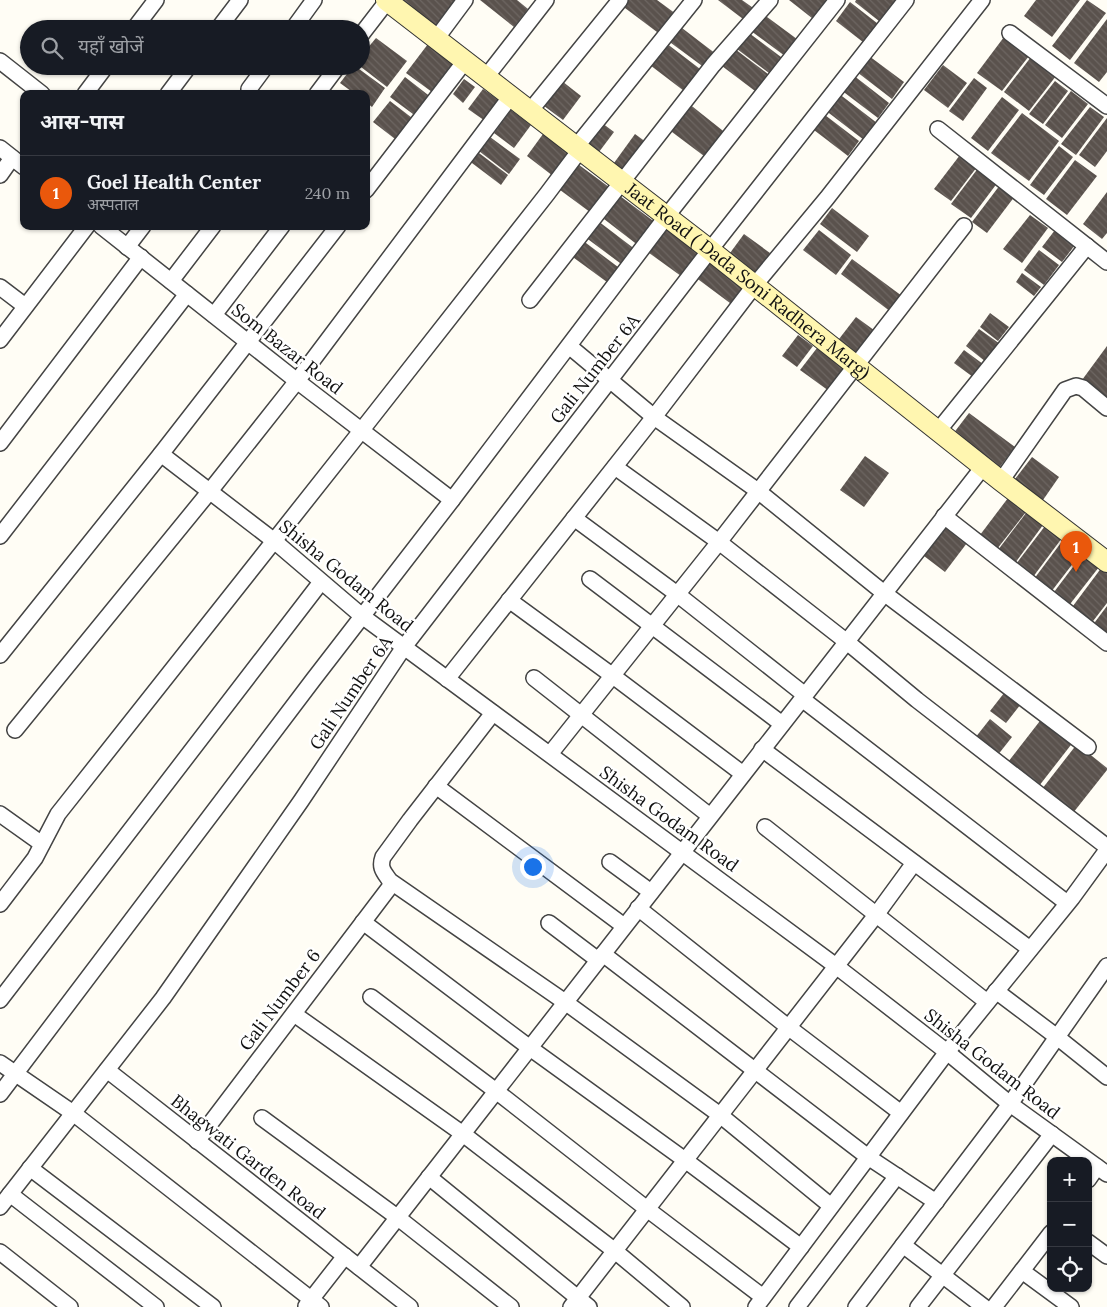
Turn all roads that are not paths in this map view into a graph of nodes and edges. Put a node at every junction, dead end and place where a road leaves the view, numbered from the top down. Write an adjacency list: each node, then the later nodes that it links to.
1 (156, 0): 13 (street)
2 (240, 0): 14 (street)
3 (314, 0): 15 (street)
4 (387, 0): 16 (street); 18 (street, Jaat Road ( Dada Soni Radhera Marg))
5 (465, 0): 18 (street)
6 (546, 0): 25 (street)
7 (620, 0): 33 (street)
8 (694, 0): 36 (street)
9 (770, 0): 39 (street)
10 (837, 0): 41 (street)
11 (906, 0): 51 (street, Gali Number 6A)
12 (982, 0): 55 (street)
13 (141, 20)
14 (225, 20)
15 (300, 20)
16 (370, 23)
17 (1010, 33): 32 (street)
18 (436, 39): 20 (street, Jaat Road ( Dada Soni Radhera Marg))
19 (0, 61): 27 (street)
20 (465, 61): 25 (street, Jaat Road ( Dada Soni Radhera Marg)); 40 (street)
21 (99, 75): 28 (street)
22 (182, 75): 29 (street)
23 (259, 75): 26 (street)
24 (331, 75): 30 (street)
25 (486, 77): 31 (street, Jaat Road ( Dada Soni Radhera Marg))
26 (248, 89)
27 (37, 90)
28 (88, 90)
29 (171, 90)
30 (320, 90)
31 (511, 96): 33 (street, Jaat Road ( Dada Soni Radhera Marg)); 66 (street)
32 (1107, 106)
33 (530, 111): 36 (street, Jaat Road ( Dada Soni Radhera Marg))
34 (938, 129): 49 (street)
35 (0, 148): 37 (street)
36 (578, 148): 39 (street, Jaat Road ( Dada Soni Radhera Marg)); 69 (street)
37 (18, 162): 38 (street)
38 (0, 175)
39 (622, 182): 41 (street, Jaat Road ( Dada Soni Radhera Marg)); 58 (street)
40 (370, 185)
41 (666, 217): 51 (street, Jaat Road ( Dada Soni Radhera Marg)); 63 (street)
42 (964, 226): 64 (street)
43 (84, 230): 59 (street)
44 (106, 230): 50 (street, Som Bazar Road)
45 (140, 230): 50 (street)
46 (210, 230): 54 (street)
47 (279, 230): 60 (street)
48 (335, 230): 62 (street)
49 (1087, 246): 53 (street); 70 (street)
50 (127, 247): 52 (street, Som Bazar Road)
51 (710, 250): 55 (street, Jaat Road ( Dada Soni Radhera Marg)); 65 (street, Gali Number 6A)
52 (140, 257): 54 (street, Som Bazar Road); 71 (street)
53 (1107, 262)
54 (171, 281): 57 (street, Som Bazar Road)
55 (754, 286): 64 (street, Jaat Road ( Dada Soni Radhera Marg)); 68 (street)
56 (0, 287): 59 (street)
57 (186, 294): 60 (street, Som Bazar Road); 81 (street)
58 (530, 300)
59 (26, 306): 61 (street)
60 (214, 315): 62 (street, Som Bazar Road)
61 (0, 340)
62 (248, 343): 66 (street, Som Bazar Road); 72 (street)
63 (569, 346): 65 (street); 78 (street)
64 (855, 366): 70 (street, Jaat Road ( Dada Soni Radhera Marg)); 77 (street)
65 (610, 380): 68 (street); 94 (street, Gali Number 6A)
66 (297, 381): 69 (street, Som Bazar Road); 76 (street)
67 (1107, 408): 75 (street)
68 (654, 416): 73 (street); 77 (street)
69 (361, 431): 78 (street, Som Bazar Road); 82 (street)
70 (938, 431): 74 (street, Jaat Road ( Dada Soni Radhera Marg))
71 (0, 443)
72 (161, 454): 76 (street, Shisha Godam Road); 95 (street)
73 (614, 466): 80 (street); 83 (street)
74 (983, 467): 75 (street, Jaat Road ( Dada Soni Radhera Marg)); 79 (street)
75 (1000, 481): 84 (street, Jaat Road ( Dada Soni Radhera Marg))
76 (210, 491): 82 (street, Shisha Godam Road); 103 (street)
77 (758, 491): 83 (street); 88 (street)
78 (452, 500): 90 (street)
79 (944, 516): 88 (street); 93 (street)
80 (574, 518): 87 (street); 89 (street)
81 (0, 536)
82 (273, 540): 86 (street, Shisha Godam Road); 112 (street)
83 (719, 542): 87 (street); 92 (street)
84 (1107, 562)
85 (590, 579): 91 (street)
86 (322, 582): 90 (street, Shisha Godam Road); 132 (street)
87 (677, 594): 91 (street); 99 (street)
88 (884, 594): 92 (street); 104 (street)
89 (508, 600): 96 (street); 97 (street)
90 (362, 616): 94 (street, Shisha Godam Road); 142 (street)
91 (652, 626): 96 (street); 102 (street)
92 (847, 642): 99 (street); 113 (street)
93 (1107, 643)
94 (404, 647): 97 (street, Shisha Godam Road); 140 (street, Gali Number 6A)
95 (0, 654)
96 (613, 676): 101 (street); 107 (street)
97 (447, 678): 100 (street, Shisha Godam Road)
98 (534, 678): 101 (street)
99 (804, 697): 102 (street); 120 (street)
100 (493, 713): 106 (street, Shisha Godam Road); 108 (street)
101 (582, 714): 106 (street); 110 (street)
102 (782, 724): 105 (street)
103 (15, 730)
104 (1088, 747)
105 (762, 749): 107 (street); 116 (street)
106 (550, 754): 114 (street, Shisha Godam Road)
107 (743, 774): 110 (street)
108 (436, 786): 117 (street); 125 (street)
109 (0, 814): 112 (street)
110 (710, 816): 114 (street)
111 (765, 827): 122 (street)
112 (42, 844): 119 (street)
113 (1107, 848): 120 (street)
114 (682, 852): 118 (street); 128 (street, Shisha Godam Road)
115 (610, 862): 118 (street)
116 (914, 863): 122 (street); 126 (street)
117 (390, 881): 123 (street, Gali Number 6); 133 (street)
118 (651, 892): 121 (street)
119 (0, 904)
120 (1067, 904): 126 (street)
121 (638, 908): 125 (street); 135 (street)
122 (876, 914): 128 (street); 130 (street)
123 (363, 922): 134 (street, Gali Number 6); 137 (street)
124 (548, 923): 127 (street)
125 (624, 926): 127 (street)
126 (1030, 949): 130 (street)
127 (600, 957): 133 (street); 141 (street)
128 (836, 966): 135 (street); 138 (street, Shisha Godam Road)
129 (1104, 975): 136 (street)
130 (992, 996): 136 (street); 138 (street)
131 (371, 997): 144 (street)
132 (0, 1000)
133 (565, 1002): 137 (street); 149 (street)
134 (294, 1014): 151 (street); 153 (street, Gali Number 6)
135 (788, 1027): 141 (street); 148 (street)
136 (1057, 1037): 143 (street); 146 (street)
137 (530, 1048): 144 (street); 155 (street)
138 (947, 1052): 146 (street, Shisha Godam Road); 148 (street)
139 (0, 1062): 142 (street)
140 (107, 1070): 147 (street); 153 (street, Bhagwati Garden Road)
141 (754, 1071): 149 (street); 154 (street)
142 (15, 1074): 145 (street); 147 (street)
143 (1107, 1077)
144 (496, 1091): 151 (street); 164 (street)
145 (0, 1094)
146 (1010, 1104): 152 (street, Shisha Godam Road); 161 (street)
147 (73, 1113): 156 (street); 178 (street)
148 (901, 1113): 154 (street)
149 (720, 1116): 155 (street); 162 (street)
150 (262, 1118): 165 (street)
151 (463, 1134): 159 (street); 170 (street)
152 (1052, 1134): 157 (street, Shisha Godam Road); 176 (street)
153 (197, 1141): 172 (street, Bhagwati Garden Road)
154 (868, 1158): 158 (street); 162 (street)
155 (686, 1160): 164 (street); 169 (street)
156 (30, 1168): 160 (street); 182 (street)
157 (1102, 1171)
158 (897, 1176): 161 (street); 186 (street)
159 (429, 1177): 165 (street); 179 (street)
160 (10, 1194): 163 (street); 181 (street)
161 (936, 1202): 167 (street)
162 (831, 1206): 169 (street)
163 (0, 1207)
164 (647, 1209): 170 (street); 177 (street)
165 (397, 1218): 174 (street); 184 (street)
166 (1047, 1238): 175 (street)
167 (903, 1245): 176 (street); 187 (street)
168 (1092, 1245): 173 (street)
169 (801, 1247): 177 (street)
170 (615, 1251): 179 (street); 185 (street)
171 (0, 1252): 180 (street)
172 (345, 1256): 174 (street, Bhagwati Garden Road); 178 (street)
173 (1107, 1256)
174 (359, 1267): 183 (street, Bhagwati Garden Road)
175 (1022, 1271): 190 (street); 191 (street)
176 (943, 1276): 188 (street); 189 (street)
177 (760, 1302)
178 (313, 1304)
179 (579, 1304)
180 (70, 1307)
181 (156, 1307)
182 (213, 1307)
183 (410, 1307)
184 (511, 1307)
185 (682, 1307)
186 (797, 1307)
187 (856, 1307)
188 (918, 1307)
189 (984, 1307)
190 (994, 1307)
191 (1071, 1307)

